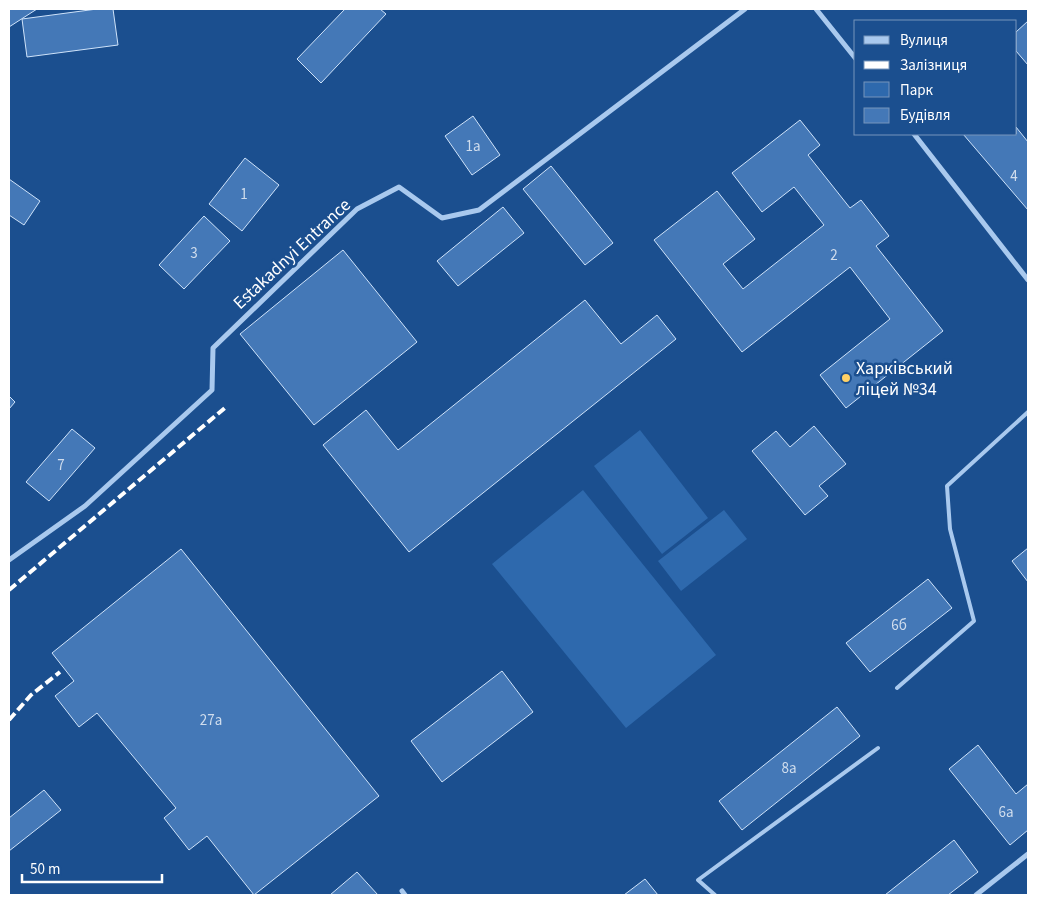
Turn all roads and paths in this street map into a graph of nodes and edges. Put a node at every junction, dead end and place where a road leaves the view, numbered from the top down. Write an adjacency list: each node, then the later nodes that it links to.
1 (745, 9): 7 (street, Estakadnyi Entrance)
2 (816, 9): 3 (street)
3 (854, 56)
4 (915, 135): 5 (street)
5 (1028, 280)
6 (1028, 412): 8 (lane)
7 (9, 560)
8 (897, 688)
9 (878, 748): 11 (lane)
10 (1028, 854): 12 (street)
11 (715, 895)
12 (976, 895)

